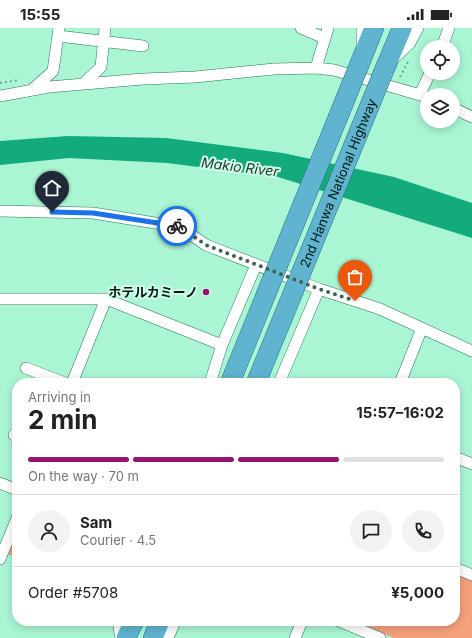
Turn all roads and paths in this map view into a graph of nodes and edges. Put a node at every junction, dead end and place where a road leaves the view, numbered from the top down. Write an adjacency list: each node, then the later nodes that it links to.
1 (105, 28): 11 (street)
2 (301, 28): 9 (street)
3 (362, 28): 13 (street)
4 (374, 28): 13 (highway, 2nd Hanwa National Highway)
5 (402, 28): 15 (highway, 2nd Hanwa National Highway)
6 (418, 28): 15 (street)
7 (449, 28): 10 (street)
8 (59, 32): 11 (street); 17 (street)
9 (326, 33): 14 (street)
10 (445, 40)
11 (103, 41): 12 (street); 16 (street)
12 (143, 46)
13 (361, 61): 34 (highway, 2nd Hanwa National Highway, bridge)
14 (316, 68): 16 (street); 18 (street)
15 (385, 69): 35 (highway, 2nd Hanwa National Highway, bridge)
16 (83, 84): 17 (street)
17 (33, 89): 19 (street)
18 (420, 94)
19 (0, 96)
20 (460, 111): 21 (street)
21 (472, 117)
22 (0, 211): 23 (street)
23 (256, 265): 24 (street); 28 (street)
24 (319, 289): 27 (street); 36 (street)
25 (0, 299): 26 (street)
26 (106, 299): 28 (street); 32 (street)
27 (422, 328): 29 (street); 37 (street)
28 (222, 345): 33 (street)
29 (472, 351)
30 (26, 368): 31 (street)
31 (52, 378)
32 (74, 378)
33 (212, 378)
34 (232, 378)
35 (258, 378)
36 (281, 378)
37 (402, 378)
38 (460, 459): 39 (street)
39 (472, 464)
40 (0, 483): 41 (street)
41 (12, 488)
42 (12, 530): 43 (street)
43 (0, 559)
44 (460, 570): 45 (street)
45 (472, 574)
46 (119, 626): 50 (street)
47 (132, 626): 51 (highway)
48 (300, 626): 52 (street)
49 (351, 626): 53 (street)
50 (121, 638)
51 (126, 638)
52 (296, 638)
53 (380, 638)

